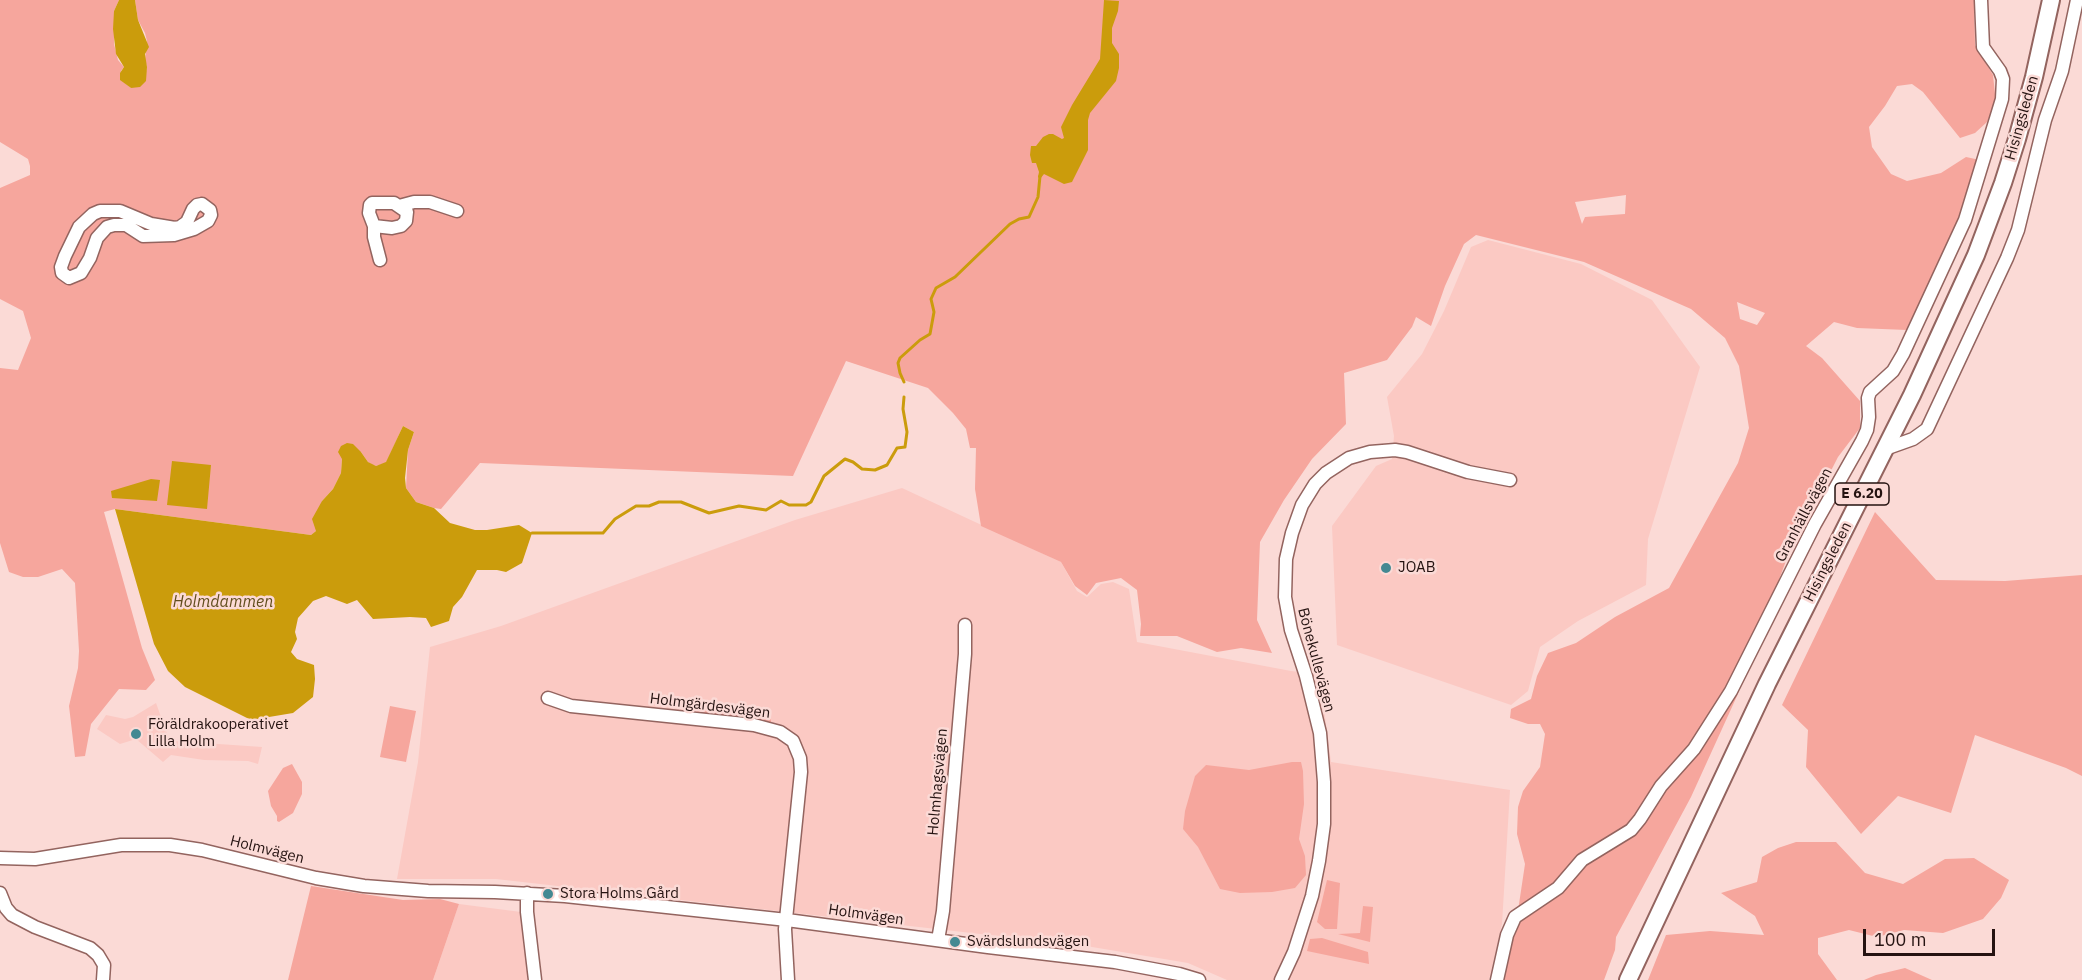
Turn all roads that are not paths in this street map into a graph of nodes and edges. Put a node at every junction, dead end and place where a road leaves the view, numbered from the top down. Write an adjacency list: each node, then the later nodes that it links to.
1 (1981, 0): 23 (street, Granhällsvägen)
2 (2051, 0): 9 (highway, Hisingsleden / E 6.20)
3 (2077, 0): 9 (street)
4 (399, 206): 5 (street); 7 (street); 7 (street)
5 (457, 211)
6 (206, 223): 6 (street)
7 (374, 226): 8 (street)
8 (381, 260)
9 (1885, 449): 24 (highway, Hisingsleden / E 6.20)
10 (1510, 480): 22 (street, Bönekullevägen)
11 (965, 625): 17 (street, Holmhagsvägen)
12 (548, 698): 16 (street, Holmgärdesvägen)
13 (0, 858): 15 (street, Holmvägen)
14 (0, 893): 18 (street)
15 (527, 893): 16 (street, Holmvägen); 19 (street)
16 (787, 920): 17 (street, Holmvägen); 20 (street, Holmgärdesvägen)
17 (938, 940): 21 (street, Holmvägen)
18 (103, 980)
19 (535, 980)
20 (788, 980)
21 (1199, 980)
22 (1281, 980)
23 (1497, 980)
24 (1628, 980)

